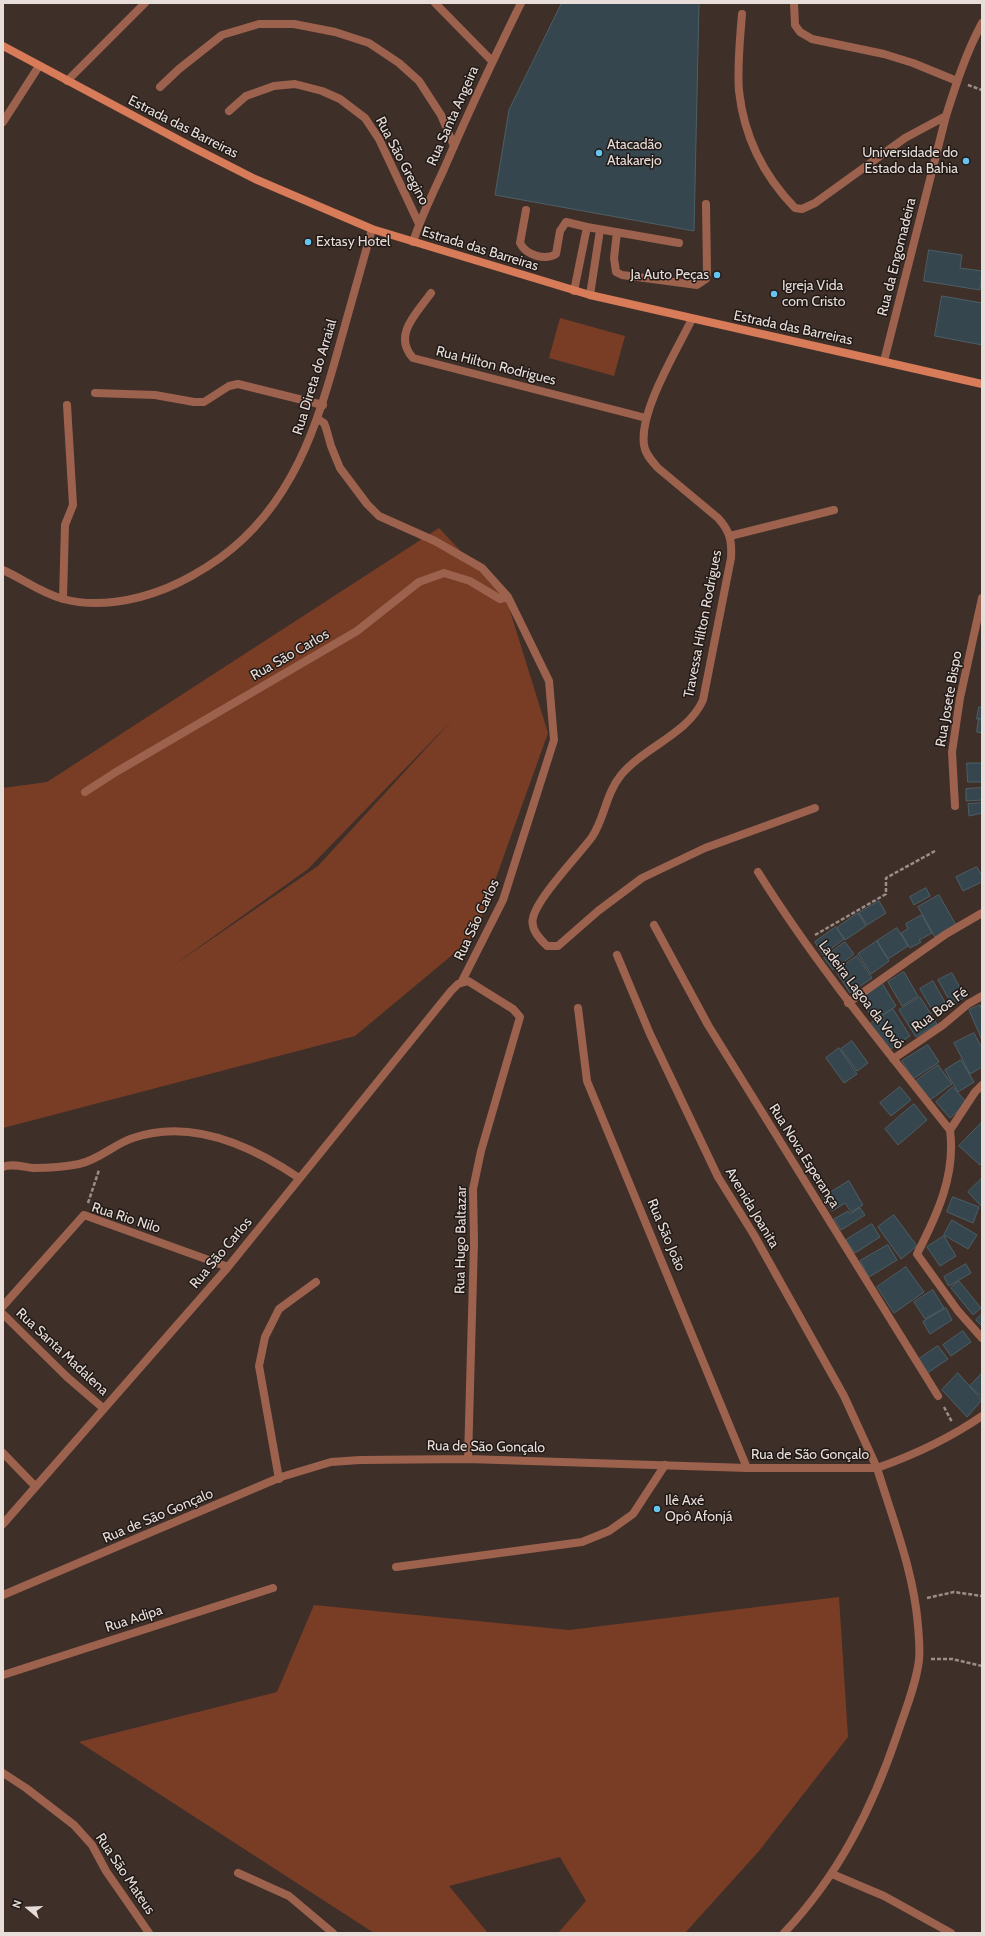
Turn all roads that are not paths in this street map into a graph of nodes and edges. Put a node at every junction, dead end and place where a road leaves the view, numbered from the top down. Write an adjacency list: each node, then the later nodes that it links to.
1 (145, 3): 10 (street)
2 (435, 3): 8 (street)
3 (521, 3): 8 (street, Rua Santa Angeira)
4 (794, 3): 11 (street)
5 (742, 14): 14 (street)
6 (982, 23): 11 (street, Rua da Engomadeira)
7 (3, 46): 9 (main road, Estrada das Barreiras)
8 (492, 61): 16 (street, Rua Santa Angeira)
9 (39, 66): 10 (main road, Estrada das Barreiras); 15 (street)
10 (67, 81): 21 (main road, Estrada das Barreiras)
11 (957, 81): 14 (street, Rua da Engomadeira)
12 (160, 87): 16 (street)
13 (229, 111): 19 (street, Rua São Gregino)
14 (946, 116): 30 (street, Rua da Engomadeira)
15 (3, 122)
16 (454, 146): 19 (street, Rua Santa Angeira)
17 (706, 204): 23 (street)
18 (526, 210): 20 (street)
19 (419, 224): 24 (street, Rua Santa Angeira)
20 (587, 227): 22 (street); 26 (street)
21 (372, 229): 24 (main road, Estrada das Barreiras); 34 (street, Rua Direta do Arraial)
22 (600, 230): 23 (street); 28 (street)
23 (616, 232): 25 (street)
24 (413, 242): 26 (main road, Estrada das Barreiras)
25 (679, 243)
26 (574, 291): 28 (main road, Estrada das Barreiras)
27 (431, 293): 35 (street, Rua Hilton Rodrigues)
28 (590, 295): 29 (main road, Estrada das Barreiras)
29 (692, 319): 30 (main road, Estrada das Barreiras); 35 (street, Travessa Hilton Rodrigues)
30 (884, 361): 31 (main road, Estrada das Barreiras)
31 (982, 384)
32 (95, 393): 34 (street)
33 (67, 405): 42 (street)
34 (323, 405): 36 (street, Rua Direta do Arraial)
35 (646, 418): 38 (street, Travessa Hilton Rodrigues)
36 (318, 419): 40 (street, Rua São Carlos); 42 (street, Rua Direta do Arraial)
37 (834, 510): 38 (street)
38 (730, 536): 45 (street, Travessa Hilton Rodrigues)
39 (3, 570): 42 (street, Rua Direta do Arraial)
40 (508, 597): 43 (street, Rua São Carlos); 50 (street, Rua São Carlos)
41 (982, 598): 44 (street, Rua Josete Bispo)
42 (63, 599)
43 (85, 792)
44 (955, 806)
45 (815, 808)
46 (758, 872): 52 (street, Ladeira Lagoa da Vovó)
47 (982, 913): 52 (street)
48 (654, 925): 64 (street, Rua Nova Esperança)
49 (617, 955): 71 (street, Avenida Joanita)
50 (462, 981): 58 (street, Rua São Carlos); 68 (street, Rua Hugo Baltazar)
51 (982, 996): 54 (street, Rua Boa Fé)
52 (848, 1003): 54 (street, Ladeira Lagoa da Vovó)
53 (578, 1008): 70 (street, Rua São João)
54 (893, 1059): 56 (street, Ladeira Lagoa da Vovó)
55 (982, 1085): 56 (street)
56 (950, 1130): 63 (street)
57 (4, 1166): 58 (street)
58 (299, 1178): 59 (street, Rua São Carlos)
59 (228, 1267): 61 (street, Rua Rio Nilo); 65 (street, Rua São Carlos)
60 (316, 1282): 72 (street)
61 (3, 1306)
62 (3, 1314): 65 (street, Rua Santa Madalena)
63 (982, 1338)
64 (938, 1396)
65 (103, 1408): 73 (street, Rua São Carlos)
66 (982, 1416): 71 (street, Rua de São Gonçalo)
67 (3, 1453): 73 (street)
68 (468, 1459): 69 (street, Rua de São Gonçalo); 72 (street, Rua de São Gonçalo)
69 (665, 1465): 70 (street, Rua de São Gonçalo); 75 (street)
70 (747, 1468): 71 (street, Rua de São Gonçalo)
71 (877, 1468): 81 (street, Avenida Joanita)
72 (279, 1479): 77 (street, Rua de São Gonçalo)
73 (35, 1486): 74 (street, Rua São Carlos)
74 (3, 1524)
75 (396, 1567)
76 (273, 1588): 78 (street, Rua Adipa)
77 (3, 1595)
78 (3, 1675)
79 (3, 1773): 82 (street, Rua São Mateus)
80 (238, 1873): 83 (street)
81 (832, 1874): 84 (street, Avenida Joanita); 85 (street)
82 (149, 1933)
83 (333, 1933)
84 (784, 1933)
85 (952, 1933)

